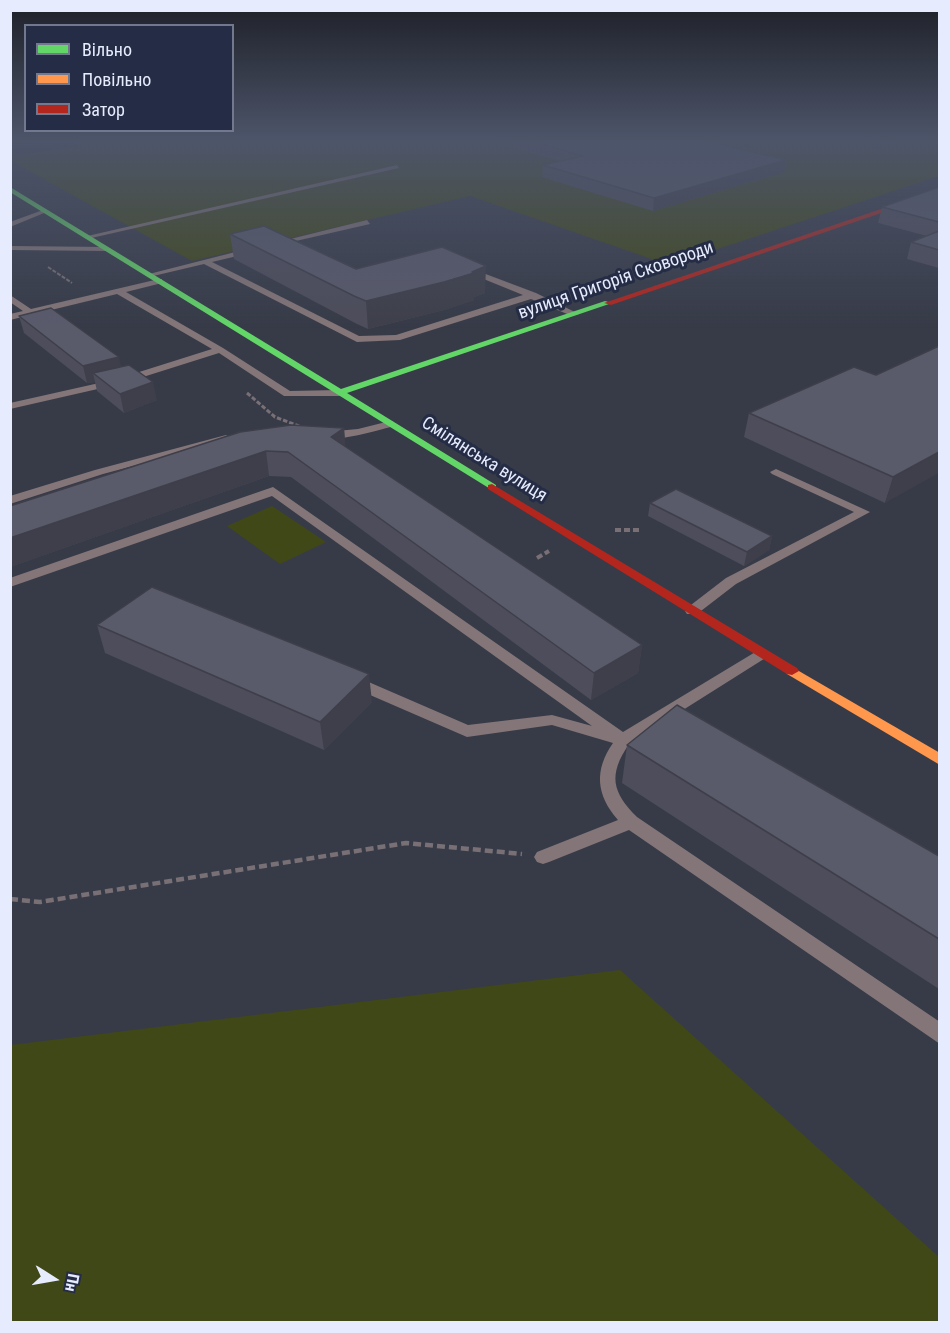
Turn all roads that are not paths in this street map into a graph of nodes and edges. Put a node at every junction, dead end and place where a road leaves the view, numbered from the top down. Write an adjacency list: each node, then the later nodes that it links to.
1 (33, 203): 4 (main road, Смілянська вулиця)
2 (237, 203): 7 (lane)
3 (903, 203): 17 (main road, вулиця Григорія Сковороди)
4 (45, 211): 6 (lane); 7 (main road, Смілянська вулиця)
5 (367, 222): 10 (lane)
6 (10, 225)
7 (87, 237): 9 (main road, Смілянська вулиця)
8 (10, 248): 9 (lane)
9 (107, 249): 12 (main road, Смілянська вулиця)
10 (204, 261): 12 (lane); 14 (lane)
11 (461, 266): 14 (lane)
12 (154, 278): 13 (lane); 20 (main road, Смілянська вулиця)
13 (118, 291): 16 (lane); 19 (lane)
14 (533, 295): 17 (lane)
15 (10, 297): 16 (lane)
16 (29, 312): 18 (lane)
17 (575, 314): 20 (main road, вулиця Григорія Сковороди)
18 (10, 318)
19 (220, 350): 20 (lane); 21 (lane)
20 (339, 393): 22 (main road, Смілянська вулиця)
21 (10, 406)
22 (390, 424): 23 (lane); 28 (main road, Смілянська вулиця)
23 (316, 435)
24 (239, 436): 26 (lane)
25 (776, 472): 28 (lane)
26 (10, 500)
27 (10, 583): 31 (lane)
28 (692, 611): 29 (main road, Смілянська вулиця)
29 (762, 654): 31 (lane); 32 (main road, Смілянська вулиця)
30 (337, 674): 31 (lane)
31 (623, 740): 33 (lane)
32 (939, 760)
33 (631, 822): 34 (lane); 35 (lane)
34 (543, 856)
35 (939, 1034)

